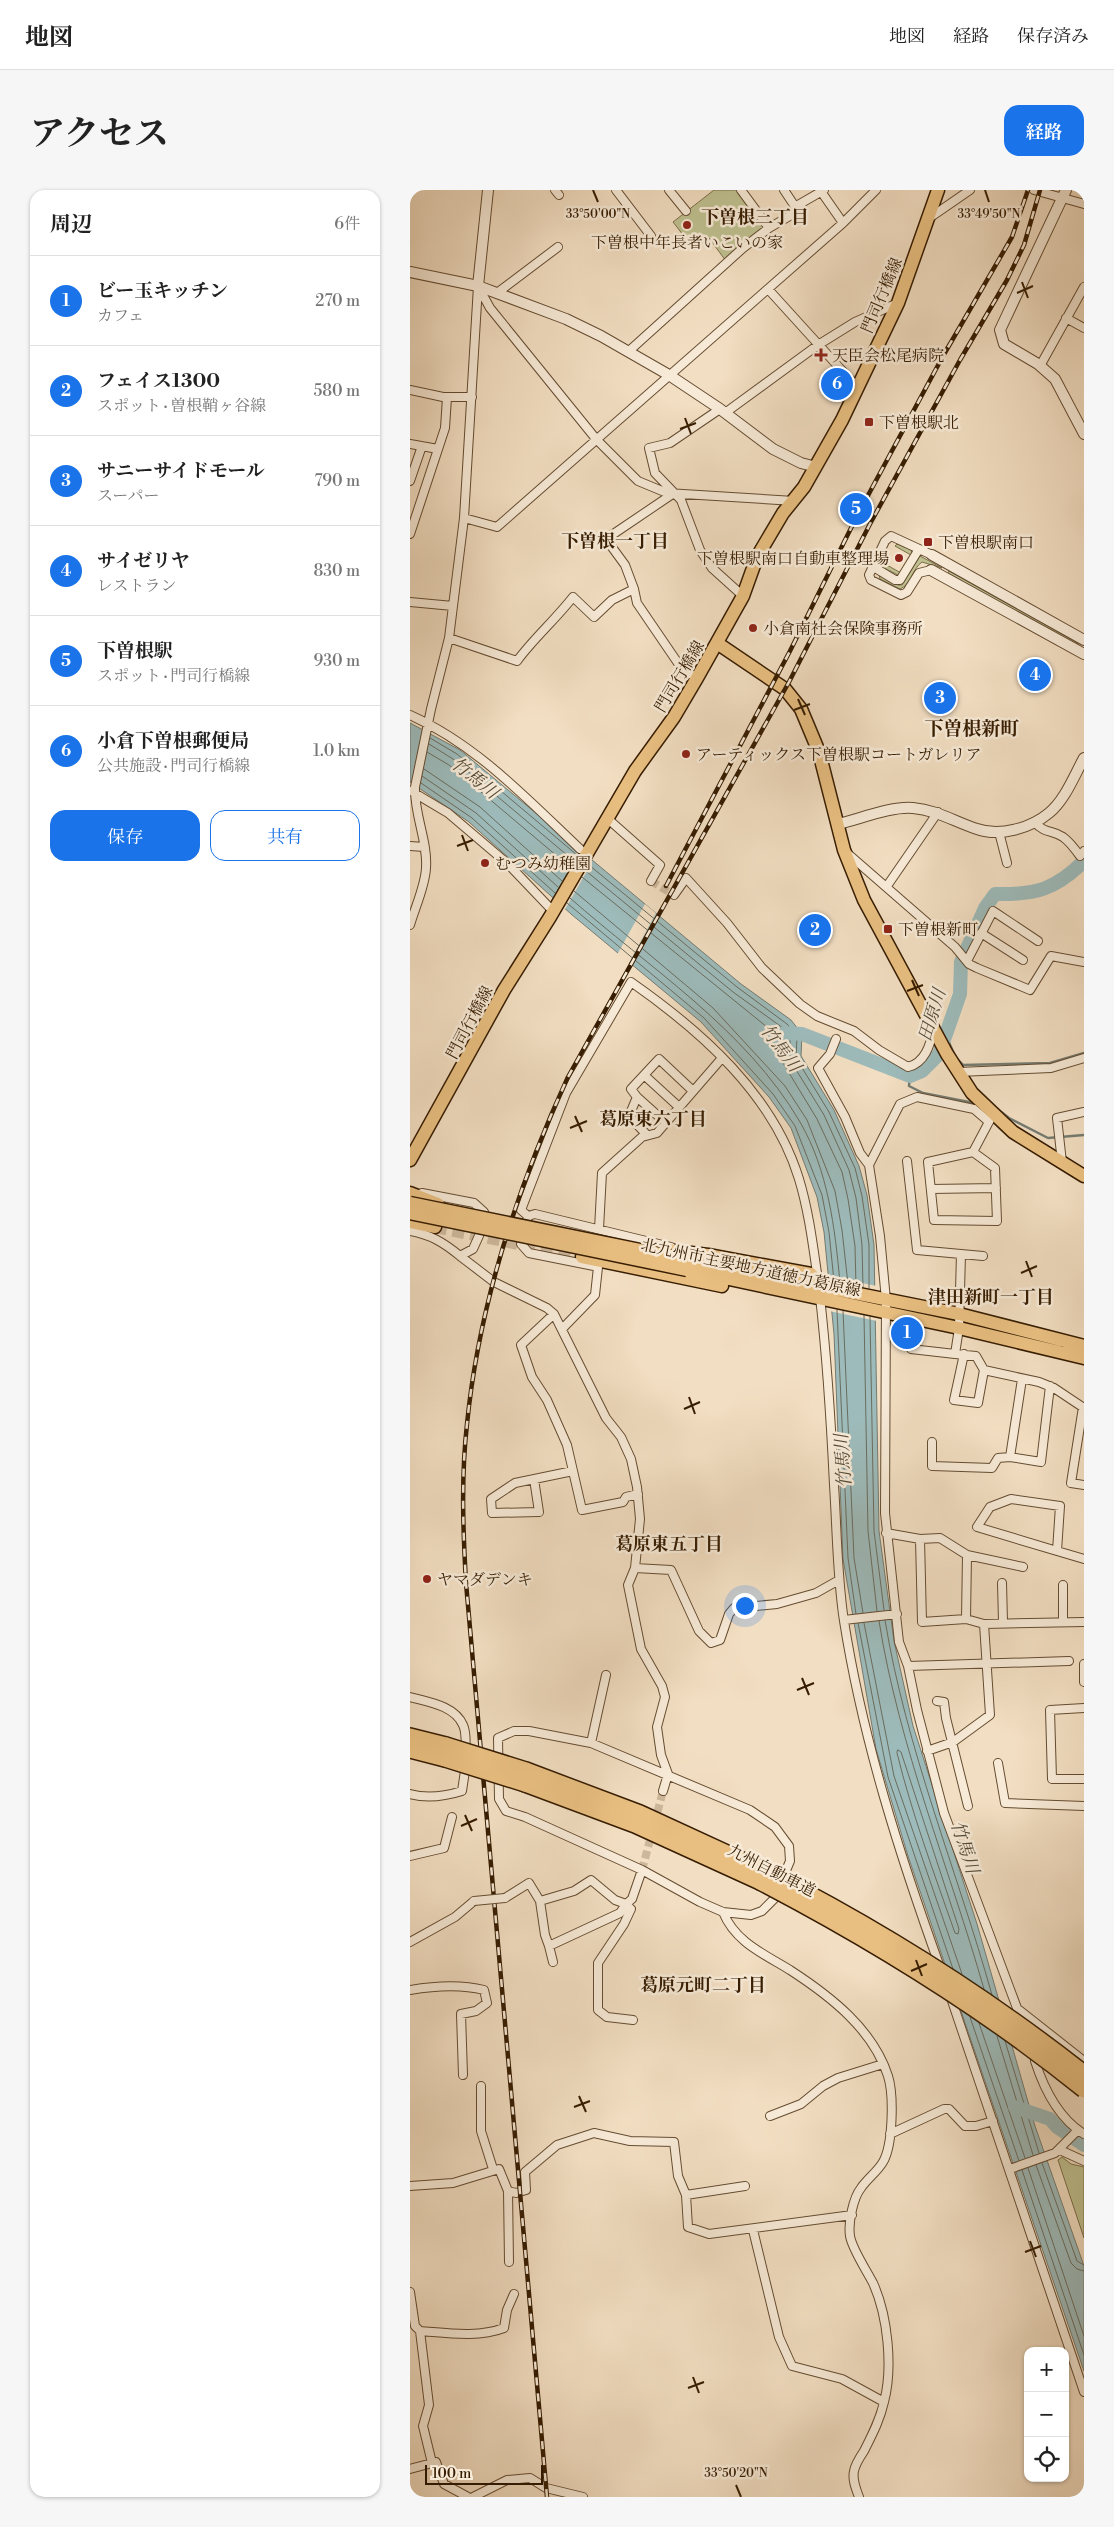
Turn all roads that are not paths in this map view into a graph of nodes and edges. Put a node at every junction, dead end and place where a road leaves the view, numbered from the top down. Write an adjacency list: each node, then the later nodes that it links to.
1 (488, 190): 21 (street)
2 (616, 190): 18 (street)
3 (669, 190): 14 (street)
4 (741, 190): 17 (street)
5 (784, 190): 13 (street)
6 (876, 190): 16 (street)
7 (938, 190): 15 (main road, 門司行橋線)
8 (970, 190): 15 (street)
9 (1034, 190): 11 (street)
10 (822, 191): 13 (street); 16 (street)
11 (1063, 194): 12 (street); 30 (street)
12 (1084, 204)
13 (796, 208): 17 (street)
14 (686, 212)
15 (928, 220): 25 (main road, 門司行橋線)
16 (843, 223): 23 (street)
17 (770, 228): 29 (street)
18 (650, 236)
19 (558, 247): 24 (street)
20 (410, 272): 21 (street)
21 (478, 286): 24 (street); 35 (street); 38 (street)
22 (1084, 287): 26 (street)
23 (768, 289): 28 (street); 31 (street)
24 (497, 293): 29 (street)
25 (898, 303): 28 (street); 32 (main road, 門司行橋線)
26 (1066, 318): 27 (street); 30 (street)
27 (1084, 328)
28 (818, 345): 32 (street); 36 (street)
29 (630, 351): 31 (street)
30 (1040, 366): 37 (street)
31 (669, 375): 36 (street); 38 (street)
32 (857, 387): 42 (main road, 門司行橋線)
33 (410, 390): 34 (street)
34 (447, 397): 35 (street); 41 (street)
35 (472, 397): 46 (street)
36 (723, 411): 42 (street); 44 (street)
37 (1084, 434)
38 (596, 439): 44 (street); 46 (street)
39 (410, 444): 40 (street)
40 (422, 446): 41 (street); 43 (street)
41 (438, 449): 47 (street)
42 (816, 467): 45 (main road, 門司行橋線)
43 (410, 481)
44 (674, 493): 45 (street); 52 (street); 53 (street)
45 (794, 501): 53 (main road, 門司行橋線)
46 (464, 518): 55 (street)
47 (410, 534)
48 (919, 548): 49 (street); 50 (street); 50 (street)
49 (932, 556): 57 (street)
50 (872, 566): 51 (street)
51 (931, 570): 59 (street)
52 (634, 589): 56 (street); 60 (street)
53 (743, 596): 58 (main road, 門司行橋線)
54 (410, 602): 55 (street)
55 (453, 606): 56 (street)
56 (448, 638): 62 (street)
57 (1084, 640)
58 (717, 643): 60 (main road, 門司行橋線); 68 (main road)
59 (1084, 654)
60 (697, 678): 66 (main road, 門司行橋線)
61 (410, 715): 62 (street)
62 (429, 725): 64 (street); 72 (street)
63 (1084, 758): 67 (street)
64 (413, 791): 71 (street); 79 (street)
65 (938, 812): 68 (street); 69 (street); 77 (street)
66 (608, 819): 76 (street); 79 (main road, 門司行橋線)
67 (1034, 822): 69 (street); 74 (street)
68 (838, 824): 73 (main road)
69 (999, 832): 75 (street)
70 (410, 846): 71 (street)
71 (424, 847): 80 (street)
72 (580, 849)
73 (844, 850): 77 (street); 86 (main road)
74 (1084, 852)
75 (1007, 863)
76 (652, 881)
77 (887, 886): 84 (street)
78 (674, 895): 86 (street)
79 (550, 912): 100 (main road, 門司行橋線)
80 (410, 925)
81 (982, 933): 82 (street); 83 (street); 84 (street)
82 (1038, 941)
83 (1024, 960)
84 (967, 961): 85 (street)
85 (1084, 962)
86 (935, 1031): 90 (main road)
87 (836, 1039): 103 (street)
88 (722, 1058): 92 (street); 111 (street); 124 (street)
89 (1084, 1058): 90 (street)
90 (958, 1072): 96 (main road)
91 (644, 1075): 92 (street); 93 (street); 94 (street)
92 (693, 1091): 94 (street)
93 (637, 1097): 97 (street); 98 (street)
94 (679, 1107): 97 (street)
95 (1084, 1112): 102 (street)
96 (991, 1118): 99 (street); 102 (main road); 103 (street)
97 (666, 1123): 98 (street)
98 (648, 1135): 114 (street)
99 (973, 1152): 105 (street); 106 (street)
100 (410, 1160)
101 (907, 1161): 117 (street)
102 (1062, 1162): 104 (main road)
103 (869, 1165): 125 (street)
104 (1084, 1176)
105 (996, 1188): 106 (street); 106 (street)
106 (931, 1189)
107 (410, 1192): 109 (main road); 119 (street)
108 (410, 1203): 123 (main road, 北九州市主要地方道徳力葛原線, bridge)
109 (438, 1204)
110 (410, 1213): 123 (main road, 北九州市主要地方道徳力葛原線, bridge)
111 (528, 1216): 114 (street); 122 (street)
112 (410, 1222): 113 (main road)
113 (435, 1227)
114 (599, 1229): 118 (street)
115 (410, 1230): 119 (street)
116 (586, 1234): 118 (main road)
117 (961, 1254): 120 (street); 127 (street)
118 (708, 1255): 124 (main road)
119 (460, 1256): 126 (street)
120 (983, 1256)
121 (582, 1257): 123 (main road)
122 (598, 1267): 123 (street); 129 (street)
123 (688, 1270): 124 (main road, 北九州市主要地方道徳力葛原線)
124 (823, 1294): 125 (main road, 北九州市主要地方道徳力葛原線); 153 (street)
125 (882, 1306): 127 (main road, 北九州市主要地方道徳力葛原線); 128 (main road, 北九州市主要地方道徳力葛原線); 146 (street)
126 (554, 1314): 129 (street); 142 (street)
127 (959, 1314): 128 (street); 130 (main road, 北九州市主要地方道徳力葛原線)
128 (959, 1328): 132 (street); 134 (main road, 北九州市主要地方道徳力葛原線)
129 (562, 1329): 145 (street)
130 (1084, 1346)
131 (911, 1350): 132 (street)
132 (955, 1354): 133 (street)
133 (964, 1354): 135 (street); 135 (street)
134 (1084, 1358)
135 (984, 1370): 136 (street)
136 (1022, 1378): 137 (street); 141 (street)
137 (1050, 1386): 138 (street); 141 (street)
138 (1083, 1408): 140 (street)
139 (932, 1442): 141 (street)
140 (1081, 1446): 144 (street)
141 (1010, 1457)
142 (573, 1470): 143 (street); 145 (street)
143 (534, 1479): 143 (street)
144 (1084, 1485)
145 (638, 1494): 152 (street)
146 (886, 1534): 147 (street); 156 (street)
147 (920, 1539): 149 (street); 157 (street)
148 (1057, 1551): 148 (street); 150 (street)
149 (967, 1555): 151 (street); 157 (street)
150 (1084, 1559)
151 (1022, 1567)
152 (635, 1568): 153 (street); 179 (street)
153 (839, 1580): 158 (street)
154 (1002, 1583): 159 (street)
155 (1063, 1585): 160 (street)
156 (897, 1614): 158 (street); 166 (street)
157 (966, 1619): 162 (street)
158 (844, 1620): 207 (street)
159 (1003, 1622): 160 (street); 162 (street)
160 (1063, 1622): 161 (street)
161 (1084, 1622)
162 (984, 1624): 164 (street)
163 (1069, 1661): 164 (street)
164 (986, 1664): 166 (street); 173 (street)
165 (1084, 1664): 168 (street)
166 (908, 1666): 176 (street)
167 (606, 1675): 174 (street)
168 (1084, 1682)
169 (410, 1697): 182 (street)
170 (937, 1702): 173 (street)
171 (1084, 1708): 180 (street)
172 (410, 1736): 177 (highway, 九州自動車道)
173 (953, 1742): 176 (street); 183 (street)
174 (591, 1743): 179 (street); 187 (street)
175 (410, 1750): 177 (highway, 九州自動車道)
176 (927, 1751): 196 (street)
177 (446, 1752): 188 (highway, 九州自動車道, bridge)
178 (998, 1764): 184 (street)
179 (668, 1774): 181 (street); 191 (street)
180 (1084, 1779)
181 (663, 1791)
182 (410, 1794)
183 (968, 1806)
184 (1084, 1806)
185 (452, 1817): 186 (street)
186 (410, 1856)
187 (642, 1870): 190 (street); 191 (street)
188 (763, 1876): 202 (highway, 九州自動車道, bridge); 205 (highway, 九州自動車道, bridge)
189 (540, 1900): 190 (street); 192 (street, bridge); 193 (street)
190 (626, 1904): 193 (street); 198 (street)
191 (724, 1912): 201 (street)
192 (410, 1942)
193 (549, 1946): 194 (street)
194 (553, 1962)
195 (410, 1990): 203 (street)
196 (1017, 2008): 197 (street); 200 (street)
197 (1020, 2016)
198 (633, 2020)
199 (1035, 2061): 208 (street)
200 (1084, 2061)
201 (883, 2064): 206 (street); 209 (street)
202 (1084, 2073)
203 (463, 2075)
204 (481, 2086): 213 (street)
205 (1084, 2090)
206 (770, 2116)
207 (993, 2120): 209 (street); 212 (street)
208 (1079, 2132): 210 (street)
209 (890, 2134): 218 (street)
210 (1063, 2147): 211 (street); 212 (street)
211 (1084, 2161)
212 (1012, 2168): 224 (street)
213 (493, 2169): 214 (street); 216 (street)
214 (410, 2186)
215 (745, 2186): 217 (street)
216 (508, 2192): 217 (street); 220 (street)
217 (686, 2194): 219 (street)
218 (852, 2215): 219 (street); 225 (street)
219 (753, 2230): 225 (street)
220 (509, 2262)
221 (410, 2292): 223 (street)
222 (514, 2294): 223 (street)
223 (420, 2331): 226 (street)
224 (1084, 2392)
225 (884, 2402): 231 (street)
226 (432, 2463): 227 (street); 228 (street)
227 (410, 2469)
228 (468, 2497)
229 (473, 2497): 230 (street)
230 (583, 2497)
231 (859, 2497)

